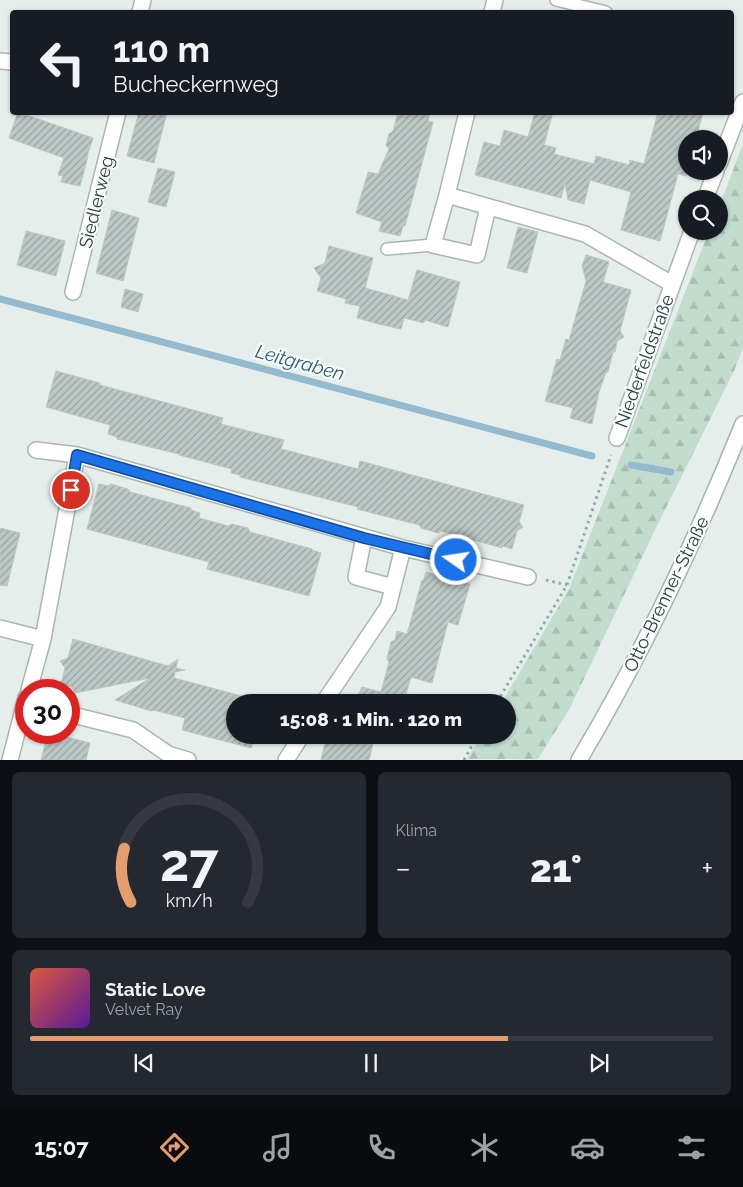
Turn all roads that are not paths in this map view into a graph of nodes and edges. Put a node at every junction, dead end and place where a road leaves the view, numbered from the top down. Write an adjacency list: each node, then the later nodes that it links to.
1 (556, 0): 2 (lane)
2 (598, 10)
3 (743, 102): 6 (street)
4 (117, 115): 13 (street, Siedlerweg)
5 (466, 115): 7 (street)
6 (728, 141)
7 (447, 196): 8 (street, Niederfeldstraße); 10 (street)
8 (488, 207): 10 (street); 12 (street, Niederfeldstraße)
9 (689, 240): 12 (street, Niederfeldstraße)
10 (433, 245): 11 (lane)
11 (387, 249)
12 (672, 284): 15 (street, Niederfeldstraße)
13 (73, 292)
14 (743, 424): 32 (street, Otto-Brenner-Straße)
15 (617, 438)
16 (36, 450): 17 (street)
17 (77, 455): 18 (street); 23 (street)
18 (364, 538): 19 (street); 21 (street)
19 (403, 548): 20 (street); 21 (street)
20 (528, 577)
21 (393, 587): 25 (street)
22 (0, 628): 23 (street)
23 (43, 639): 24 (street)
24 (31, 679)
25 (329, 694)
26 (80, 717): 30 (street)
27 (15, 741): 29 (street)
28 (296, 744): 31 (street)
29 (10, 760)
30 (188, 760)
31 (286, 760)
32 (579, 760)

